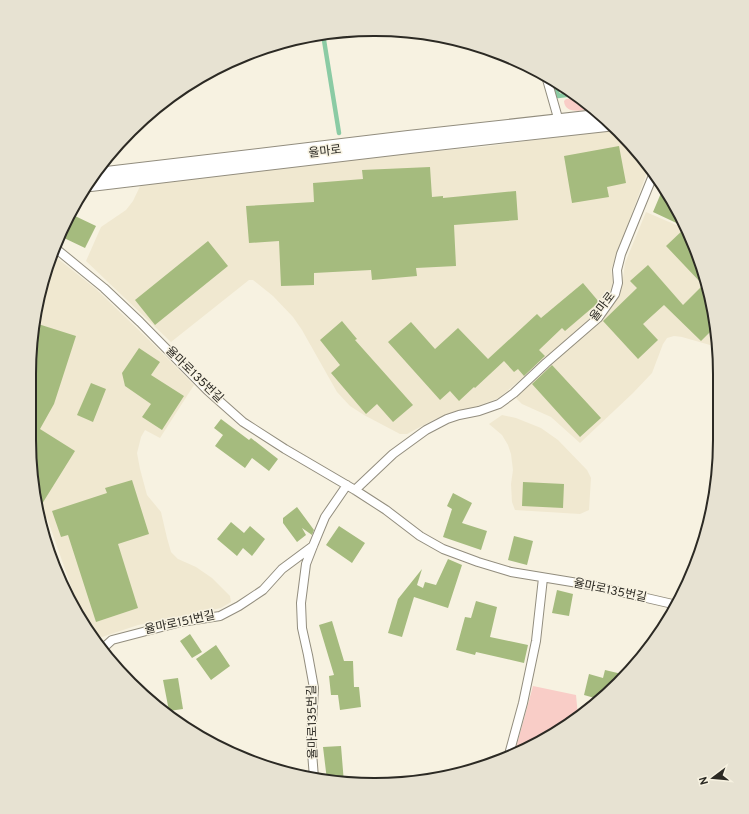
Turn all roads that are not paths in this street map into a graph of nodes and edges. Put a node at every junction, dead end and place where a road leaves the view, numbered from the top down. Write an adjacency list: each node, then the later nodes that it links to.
1 (548, 84): 3 (lane)
2 (599, 121): 3 (street, 율마로)
3 (560, 125): 4 (street, 율마로)
4 (98, 179)
5 (651, 179): 8 (lane, 율마로)
6 (60, 252): 7 (lane, 율마로135번길)
7 (347, 485): 8 (lane, 율마로135번길); 9 (lane, 율마로135번길)
8 (355, 490): 10 (lane, 율마로135번길)
9 (313, 546): 12 (lane, 율마로151번길); 14 (lane, 율마로135번길)
10 (543, 578): 11 (lane, 율마로135번길); 13 (lane)
11 (671, 604)
12 (106, 646)
13 (510, 749)
14 (314, 772)

